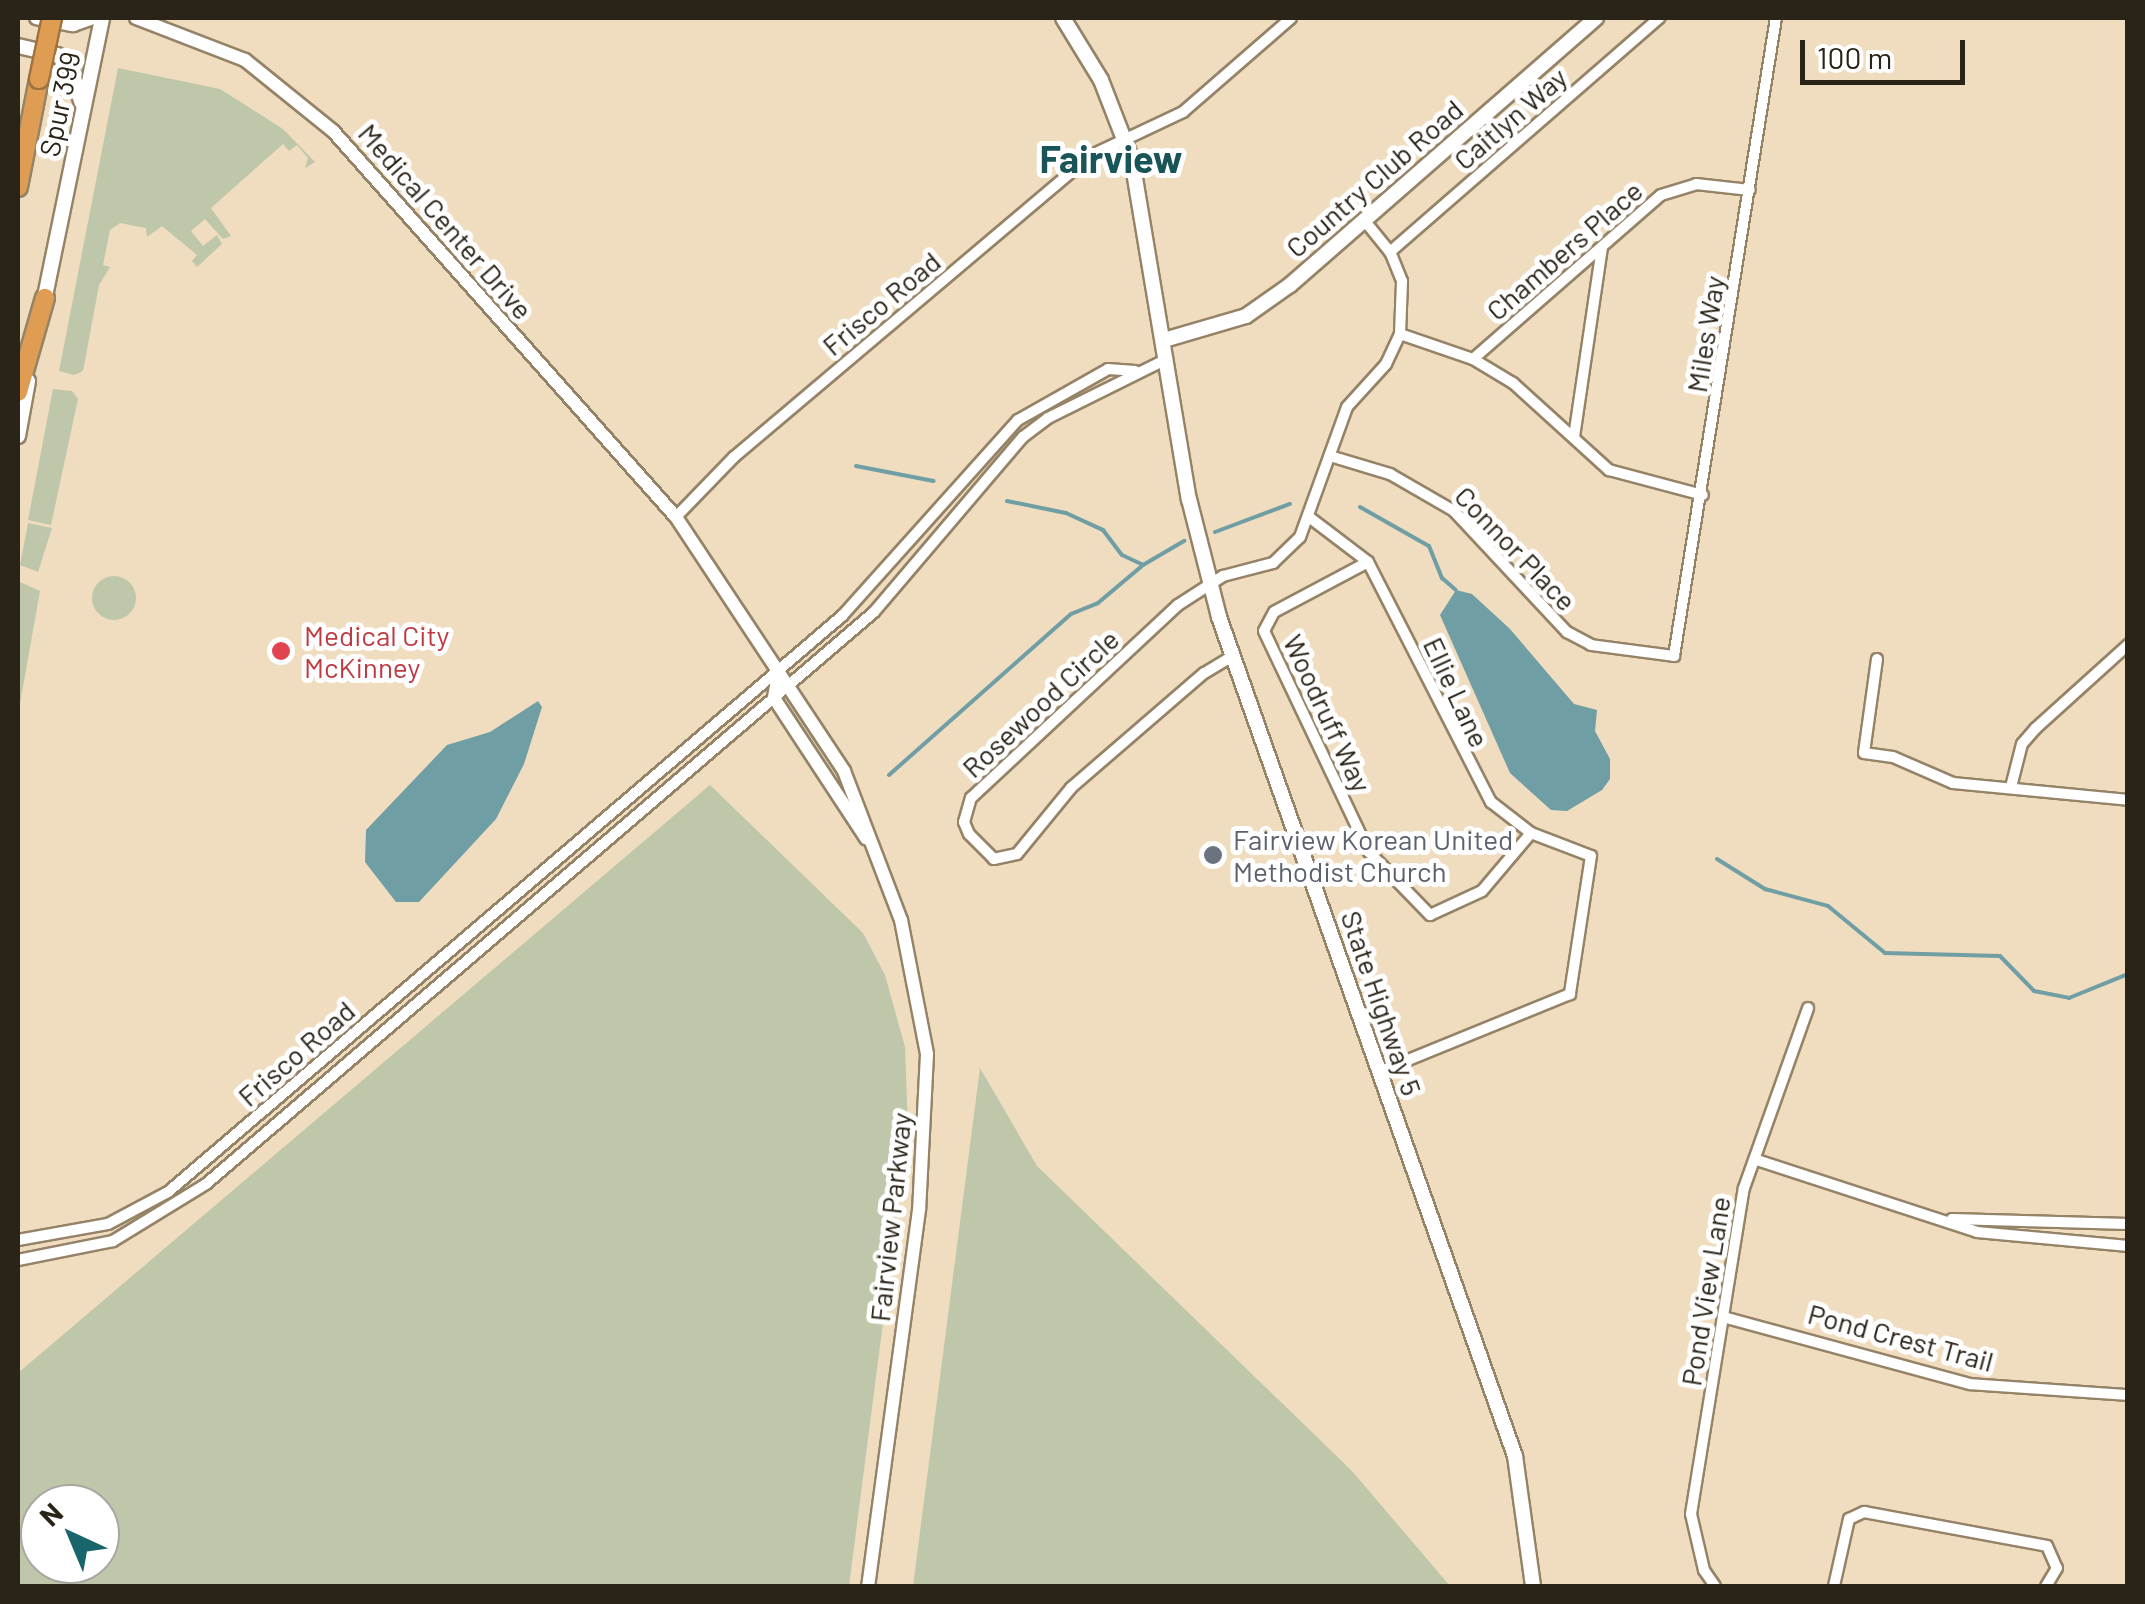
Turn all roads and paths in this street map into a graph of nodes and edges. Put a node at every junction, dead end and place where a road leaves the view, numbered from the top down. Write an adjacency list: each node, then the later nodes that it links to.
1 (36, 18): 3 (street)
2 (52, 18): 14 (highway, bridge)
3 (92, 18)
4 (102, 18): 12 (main road, Spur 399)
5 (136, 18): 32 (street, Medical Center Drive)
6 (1063, 18): 13 (main road, State Highway 5)
7 (1290, 18): 13 (street, Frisco Road)
8 (1596, 18): 16 (main road, Country Club Road)
9 (1659, 18): 18 (street, Caitlyn Way)
10 (1776, 18): 15 (street, Miles Way)
11 (18, 46): 12 (main road)
12 (83, 112): 19 (main road, Spur 399)
13 (1126, 140): 21 (main road, State Highway 5); 32 (street, Frisco Road)
14 (18, 187)
15 (1750, 190): 17 (street, Chambers Place); 29 (street, Miles Way)
16 (1364, 220): 18 (street); 21 (main road, Country Club Road)
17 (1602, 246): 23 (street, Chambers Place); 27 (street)
18 (1390, 252): 20 (street)
19 (45, 298): 25 (highway); 26 (main road, Spur 399)
20 (1400, 334): 23 (street); 28 (street)
21 (1164, 340): 22 (main road, State Highway 5)
22 (1167, 359): 24 (street); 35 (main road, State Highway 5)
23 (1473, 360): 27 (street)
24 (1135, 371): 30 (street, Frisco Road); 31 (street)
25 (18, 392)
26 (18, 436)
27 (1574, 437): 29 (street)
28 (1330, 456): 33 (street); 37 (street, Connor Place)
29 (1703, 495): 37 (street, Miles Way)
30 (940, 504): 31 (street); 40 (street, Frisco Road)
31 (954, 514): 41 (street)
32 (676, 517): 40 (street, Fairview Parkway)
33 (1309, 518): 34 (street, Ellie Lane); 35 (street)
34 (1368, 562): 47 (street, Ellie Lane); 47 (street, Woodruff Way)
35 (1210, 582): 38 (main road, State Highway 5); 38 (street, Rosewood Circle)
36 (2128, 645): 43 (street)
37 (1674, 656)
38 (1232, 657): 52 (main road, State Highway 5)
39 (1877, 659): 43 (street)
40 (779, 669): 41 (street, Fairview Parkway); 42 (street); 45 (street, Frisco Road)
41 (789, 684): 42 (street); 48 (street, Fairview Parkway)
42 (774, 698): 46 (street); 48 (street, Fairview Parkway)
43 (2012, 788): 44 (street)
44 (2128, 800)
45 (613, 809): 46 (street); 49 (street, Frisco Road)
46 (626, 824): 50 (street)
47 (1531, 833): 52 (street, Ellie Lane)
48 (878, 857): 63 (street, Fairview Parkway)
49 (405, 988): 50 (street); 54 (street, Frisco Road)
50 (418, 1003): 55 (street)
51 (1808, 1008): 53 (street, Pond View Lane)
52 (1379, 1072): 64 (main road, State Highway 5)
53 (1756, 1160): 56 (street); 61 (street, Pond View Lane)
54 (168, 1192): 55 (street); 58 (street, Frisco Road)
55 (176, 1207): 60 (street)
56 (1950, 1220): 57 (street); 59 (street)
57 (2128, 1224)
58 (18, 1240)
59 (2128, 1246)
60 (18, 1260)
61 (1724, 1317): 62 (street, Pond Crest Trail); 65 (street, Pond View Lane)
62 (2128, 1395)
63 (868, 1586)
64 (1533, 1586)
65 (1715, 1586)
66 (1834, 1586): 67 (street)
67 (2046, 1586)

